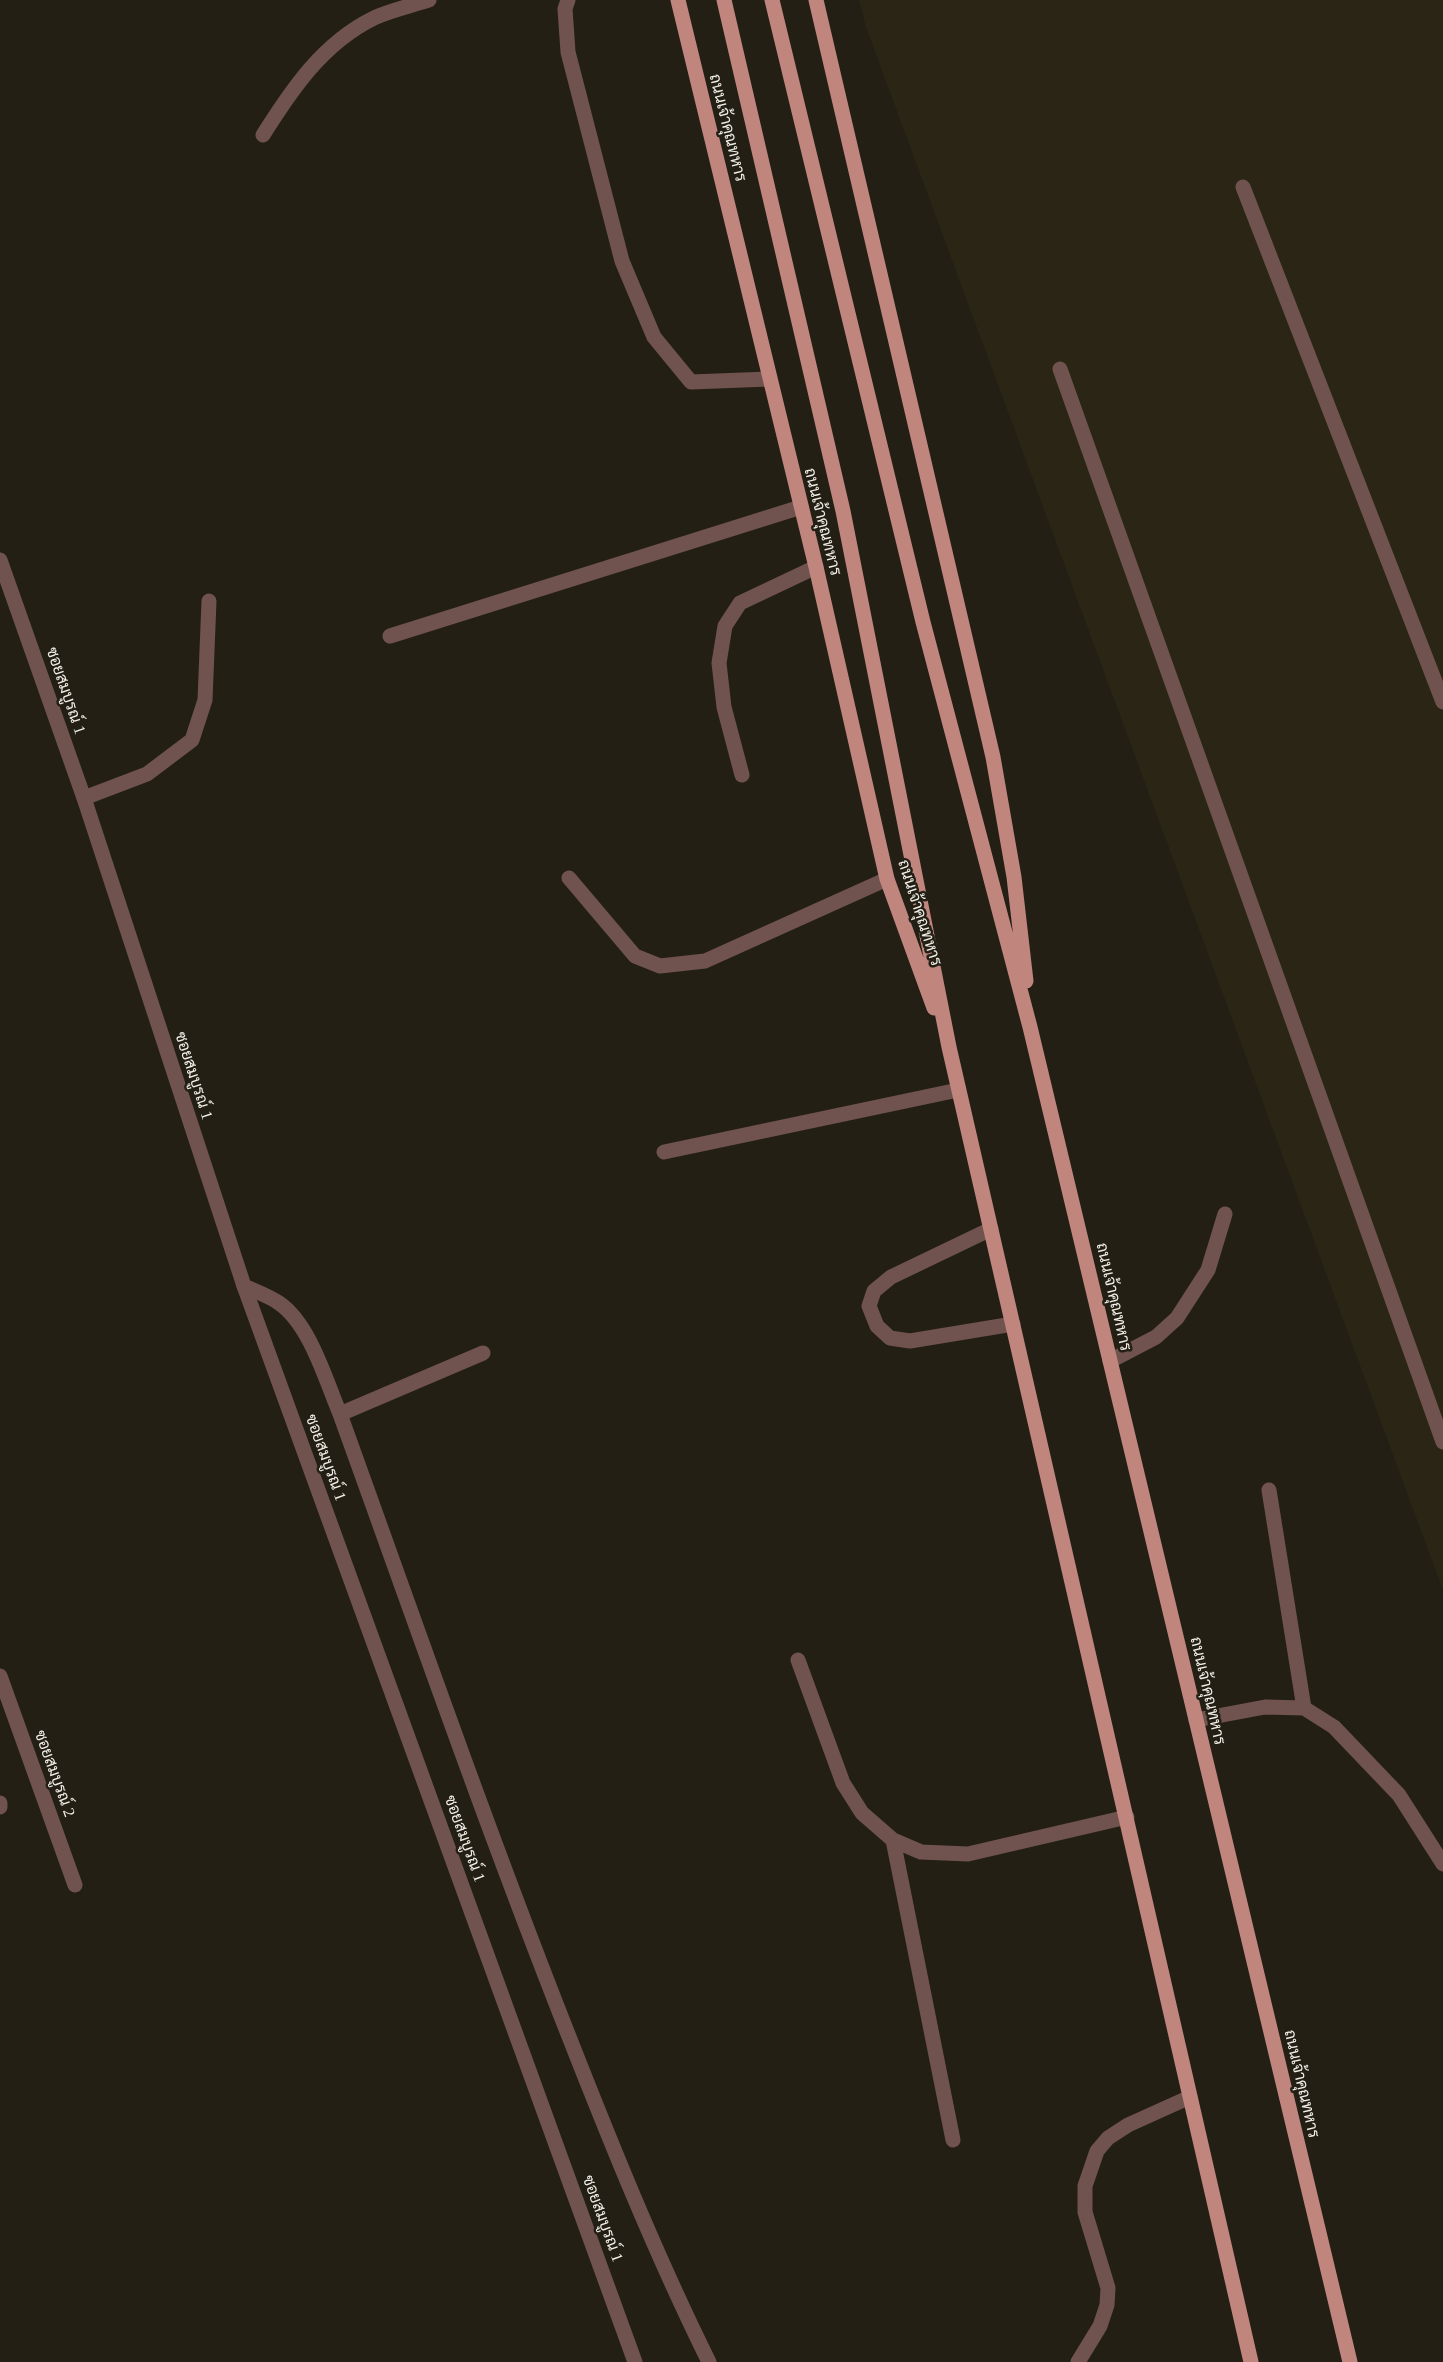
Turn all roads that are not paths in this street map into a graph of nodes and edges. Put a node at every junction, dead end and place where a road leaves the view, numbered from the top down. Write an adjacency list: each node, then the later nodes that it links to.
1 (429, 0): 7 (street)
2 (568, 0): 10 (street)
3 (678, 0): 10 (main road, ถนนเจ้าคุณทหาร)
4 (724, 0): 22 (main road, ถนนเจ้าคุณทหาร)
5 (772, 0): 21 (main road, ถนนเจ้าคุณทหาร)
6 (816, 0): 21 (main road, ถนนเจ้าคุณทหาร)
7 (263, 135)
8 (1244, 187): 16 (street)
9 (1060, 369): 32 (street)
10 (769, 379): 11 (main road, ถนนเจ้าคุณทหาร)
11 (801, 507): 13 (main road, ถนนเจ้าคุณทหาร); 15 (street)
12 (0, 560): 18 (street, ซอยสมบูรณ์ 1)
13 (816, 568): 17 (street); 20 (main road, ถนนเจ้าคุณทหาร)
14 (209, 601): 18 (street)
15 (390, 636)
16 (1443, 702)
17 (742, 775)
18 (84, 798): 27 (street, ซอยสมบูรณ์ 1)
19 (569, 878): 20 (street)
20 (888, 879): 22 (main road, ถนนเจ้าคุณทหาร)
21 (1030, 1027): 30 (main road, ถนนเจ้าคุณทหาร)
22 (949, 1047): 23 (main road, ถนนเจ้าคุณทหาร)
23 (958, 1090): 24 (street); 26 (main road, ถนนเจ้าคุณทหาร)
24 (664, 1152)
25 (1225, 1214): 30 (street)
26 (991, 1229): 28 (main road, ถนนเจ้าคุณทหาร); 28 (street)
27 (244, 1286): 31 (street); 44 (street, ซอยสมบูรณ์ 1)
28 (1013, 1324): 38 (main road, ถนนเจ้าคุณทหาร)
29 (483, 1353): 31 (street)
30 (1110, 1361): 37 (main road, ถนนเจ้าคุณทหาร)
31 (340, 1414): 45 (street)
32 (1443, 1442)
33 (1269, 1490): 36 (street)
34 (798, 1660): 39 (street)
35 (0, 1676): 41 (street, ซอยสมบูรณ์ 2)
36 (1304, 1708): 37 (street); 40 (street)
37 (1196, 1720): 48 (main road, ถนนเจ้าคุณทหาร)
38 (1126, 1817): 39 (street); 42 (main road, ถนนเจ้าคุณทหาร)
39 (893, 1840): 43 (street)
40 (1443, 1864)
41 (75, 1885)
42 (1190, 2097): 46 (street); 47 (main road, ถนนเจ้าคุณทหาร)
43 (953, 2140)
44 (635, 2362)
45 (709, 2362)
46 (1078, 2362)
47 (1251, 2362)
48 (1350, 2362)

